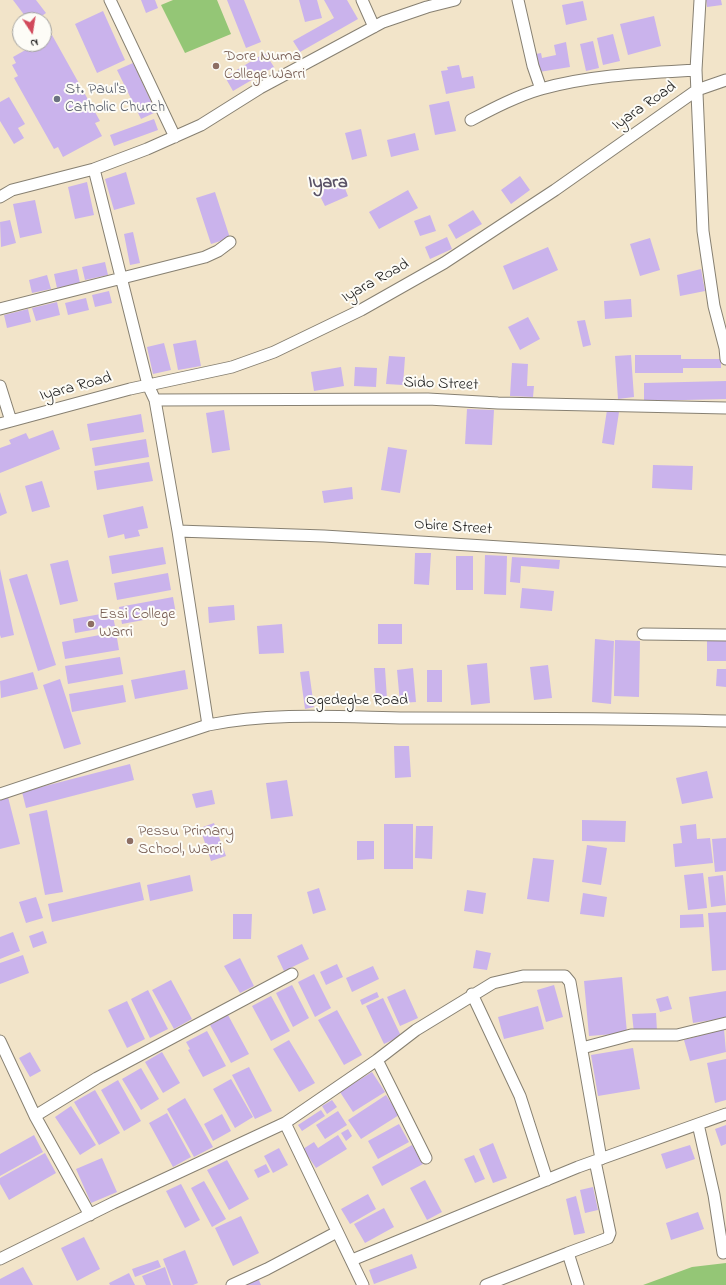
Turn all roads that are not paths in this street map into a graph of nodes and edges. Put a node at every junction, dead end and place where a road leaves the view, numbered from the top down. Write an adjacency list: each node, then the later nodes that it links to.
1 (110, 0): 13 (street)
2 (362, 0): 7 (street)
3 (455, 0): 6 (street)
4 (518, 0): 10 (street)
5 (700, 0): 8 (street)
6 (426, 4): 7 (street)
7 (374, 27): 13 (street)
8 (696, 70): 10 (street); 11 (street)
9 (726, 80): 11 (street, Iyara Road)
10 (541, 89): 12 (street)
11 (697, 90): 19 (street); 21 (street, Iyara Road)
12 (471, 120)
13 (175, 137): 14 (street)
14 (94, 169): 15 (street); 17 (street)
15 (0, 197)
16 (230, 242): 17 (street)
17 (121, 279): 18 (street); 21 (street)
18 (0, 309)
19 (726, 359)
20 (0, 386): 24 (street)
21 (148, 386): 22 (street); 24 (street, Iyara Road)
22 (155, 400): 23 (street, Sido Street); 26 (street)
23 (726, 408)
24 (11, 421): 25 (street, Iyara Road)
25 (0, 424)
26 (178, 531): 27 (street, Obire Street); 31 (street)
27 (726, 561)
28 (644, 634): 29 (street)
29 (726, 635)
30 (726, 721): 31 (street, Ogedegbe Road)
31 (208, 725): 32 (street, Ogedegbe Road)
32 (0, 794)
33 (292, 974): 40 (street)
34 (472, 994): 37 (street); 38 (street); 45 (street)
35 (726, 1023): 37 (street)
36 (0, 1042): 40 (street)
37 (582, 1048): 44 (street)
38 (377, 1060): 41 (street); 43 (street)
39 (726, 1114): 42 (street)
40 (35, 1116): 46 (street)
41 (285, 1123): 46 (street); 47 (street)
42 (698, 1124): 44 (street); 49 (street)
43 (426, 1158)
44 (598, 1160): 45 (street); 48 (street)
45 (547, 1180): 51 (street)
46 (90, 1214): 50 (street)
47 (337, 1232): 51 (street); 52 (street)
48 (568, 1253): 54 (street); 55 (street)
49 (723, 1253)
50 (0, 1259)
51 (352, 1260): 53 (street)
52 (232, 1285)
53 (363, 1285)
54 (486, 1285)
55 (578, 1285)

